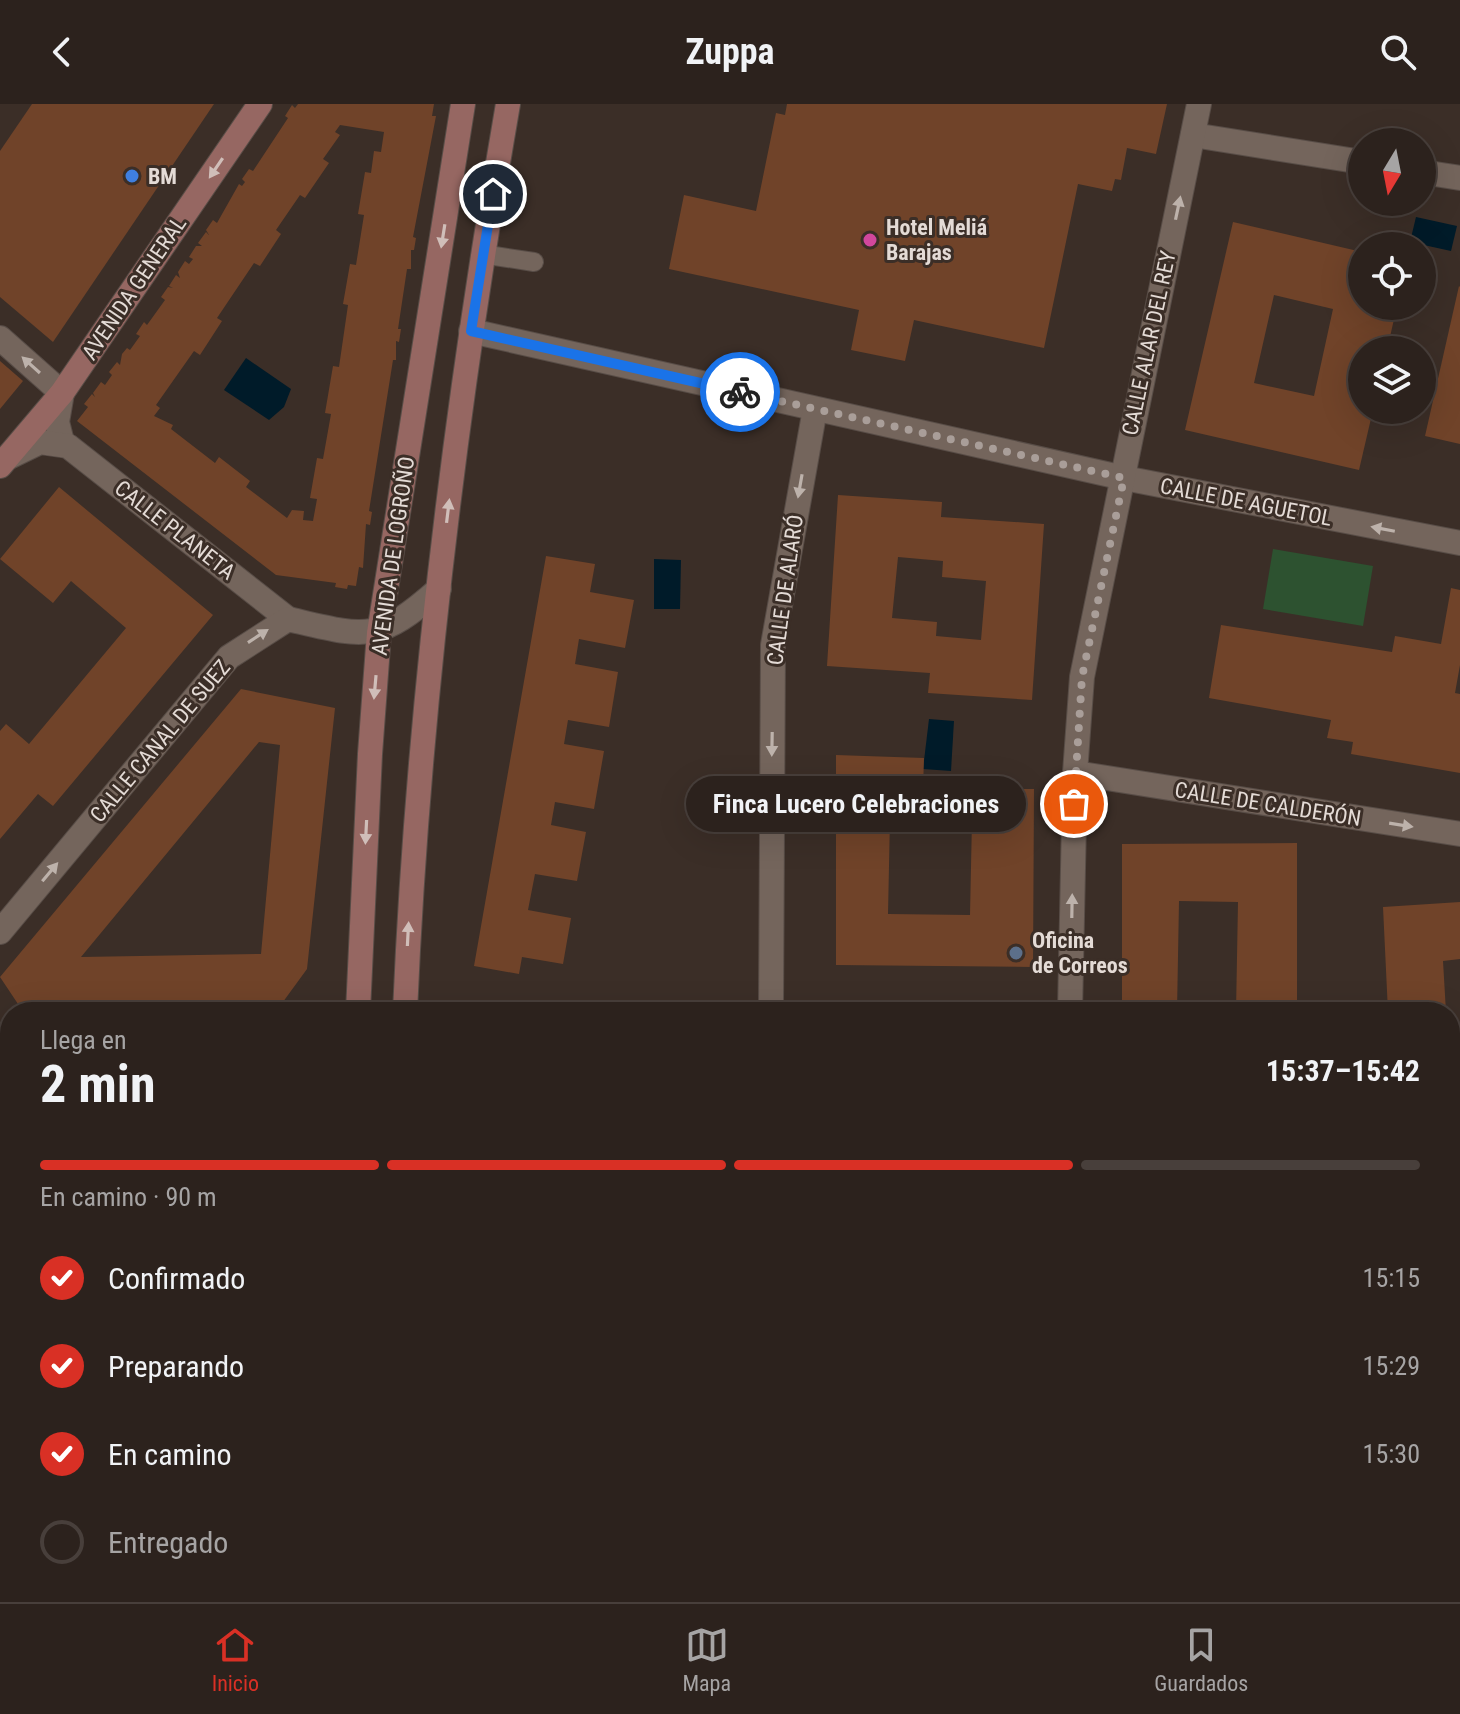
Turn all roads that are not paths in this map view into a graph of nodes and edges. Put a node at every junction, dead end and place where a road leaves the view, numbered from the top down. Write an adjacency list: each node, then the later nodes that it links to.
1 (260, 104): 13 (main road, AVENIDA GENERAL, one-way to 13)
2 (463, 104): 21 (main road, AVENIDA DE LOGROÑO, one-way to 21)
3 (508, 104): 9 (main road)
4 (1199, 104): 5 (street, CALLE ALAR DEL REY)
5 (1193, 135): 6 (street); 17 (street, CALLE ALAR DEL REY, one-way to 5)
6 (1348, 160)
7 (1436, 174): 8 (street)
8 (1460, 178)
9 (482, 254): 10 (lane); 11 (main road)
10 (534, 262)
11 (471, 331): 14 (street, CALLE DE AGUETOL); 19 (main road, one-way to 11)
12 (0, 338): 13 (street, one-way to 12)
13 (62, 393): 15 (street); 16 (main road, AVENIDA GENERAL)
14 (815, 409): 17 (street, CALLE DE AGUETOL); 27 (street, CALLE DE ALARÓ, one-way to 27)
15 (62, 442): 16 (street); 20 (street, CALLE PLANETA)
16 (3, 462)
17 (1124, 478): 18 (street, CALLE DE AGUETOL, one-way to 17); 22 (street, CALLE ALAR DEL REY)
18 (1460, 543)
19 (439, 589): 21 (street); 26 (main road, one-way to 19)
20 (288, 619): 21 (street); 24 (street, CALLE CANAL DE SUEZ, one-way to 20)
21 (379, 633): 25 (main road, AVENIDA DE LOGROÑO, one-way to 25)
22 (1075, 773): 23 (street, CALLE DE CALDERÓN, one-way to 23); 28 (street, CALLE ALAR DEL REY, one-way to 22)
23 (1460, 834)
24 (0, 932)
25 (358, 1002)
26 (405, 1002)
27 (771, 1002)
28 (1070, 1002)

